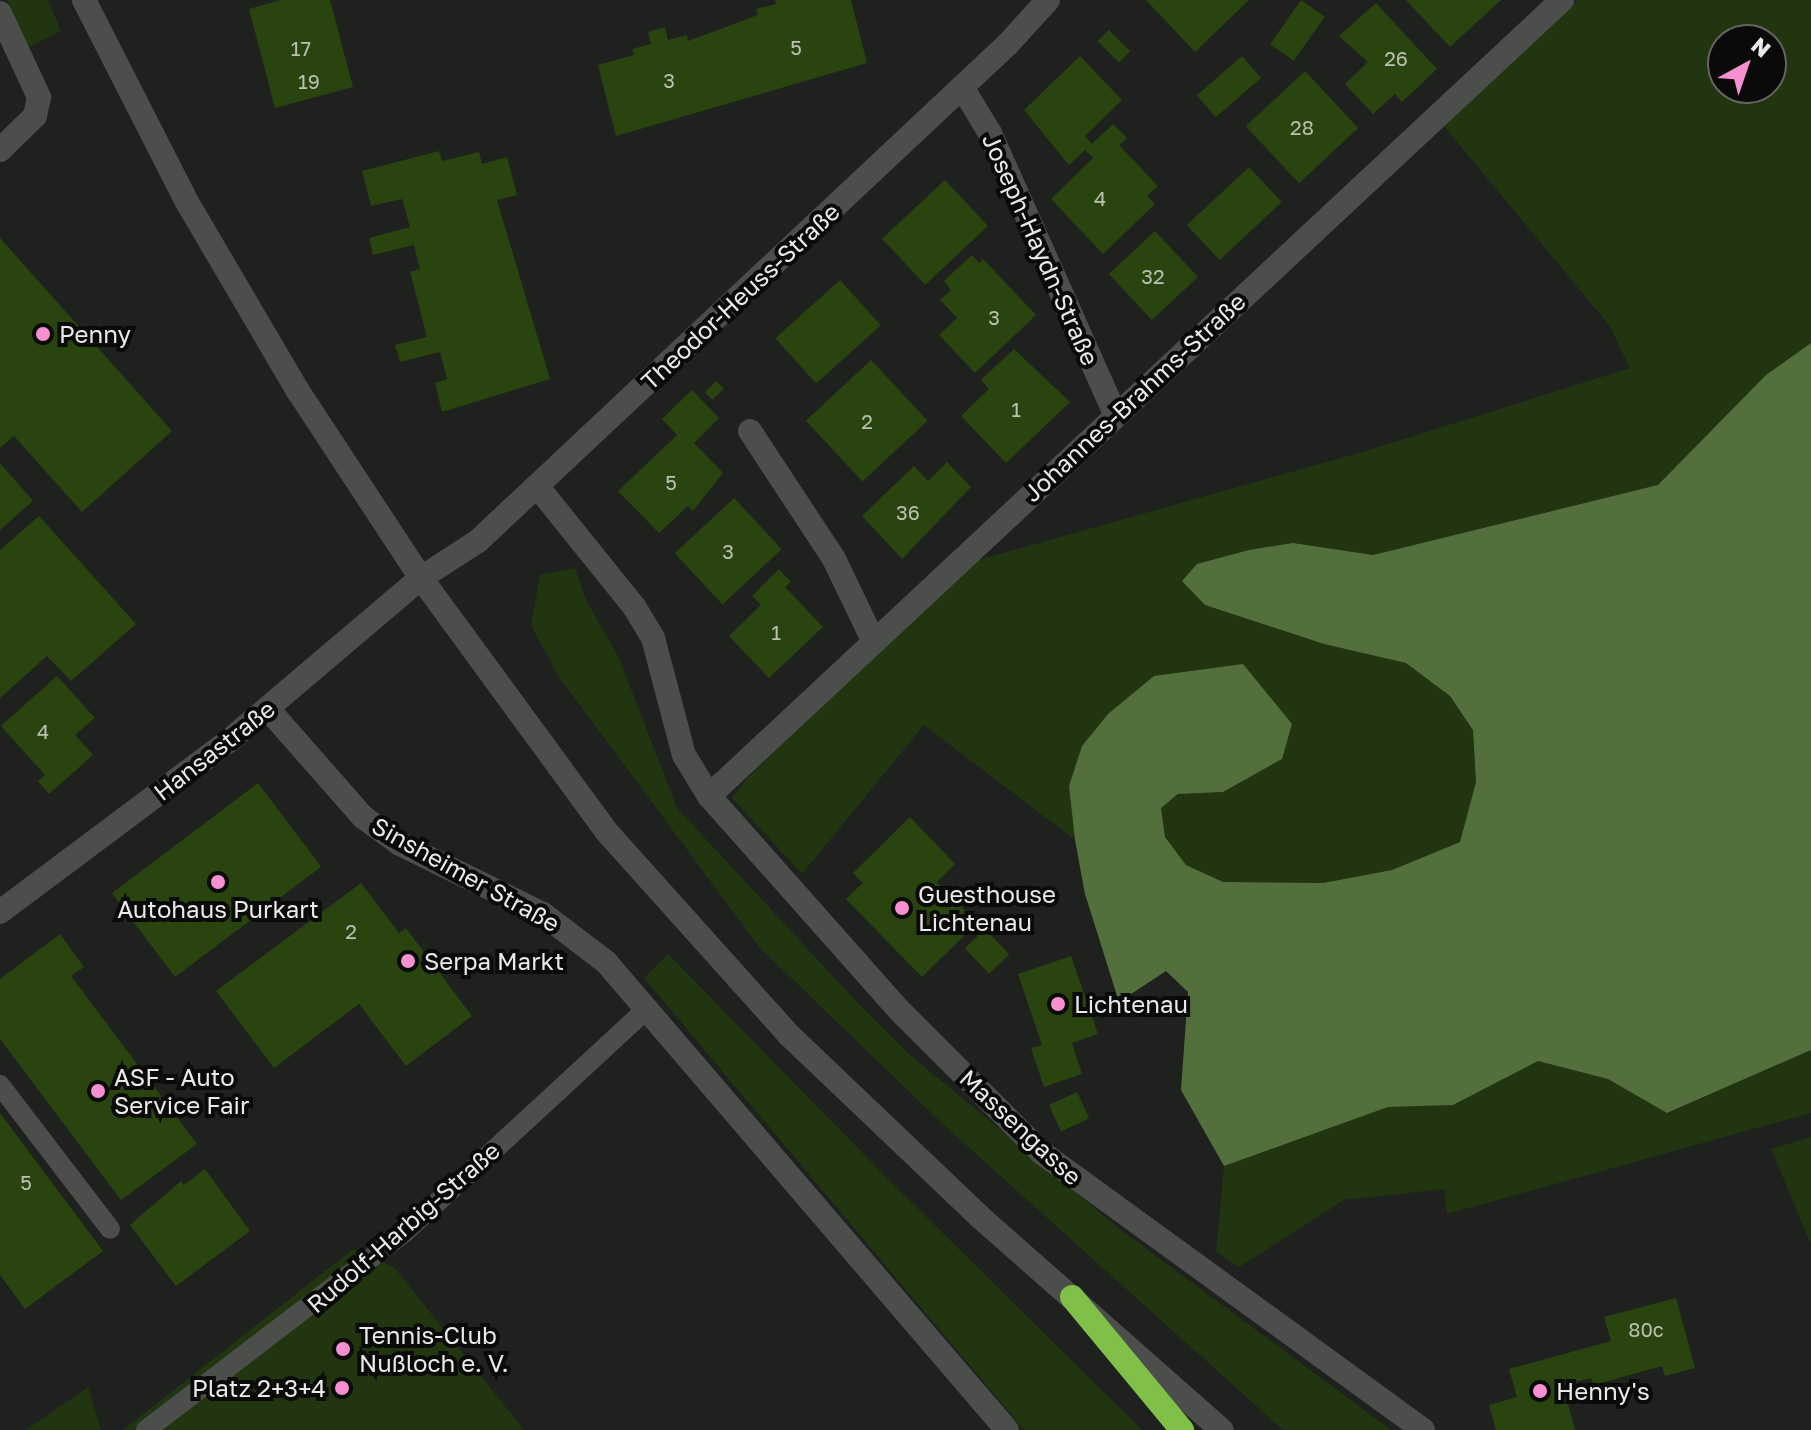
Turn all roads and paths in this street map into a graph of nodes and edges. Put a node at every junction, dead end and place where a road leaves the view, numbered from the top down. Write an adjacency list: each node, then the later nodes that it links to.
1 (84, 0): 10 (street)
2 (1048, 0): 5 (street, Theodor-Heuss-Straße)
3 (1562, 0): 7 (street, Johannes-Brahms-Straße)
4 (0, 13): 6 (street)
5 (962, 87): 7 (street, Joseph-Haydn-Straße); 9 (street, Theodor-Heuss-Straße)
6 (0, 150)
7 (1115, 414): 11 (street, Johannes-Brahms-Straße)
8 (750, 431): 11 (street)
9 (537, 486): 10 (street, Theodor-Heuss-Straße); 13 (street, Massengasse)
10 (421, 578): 12 (street, Hansastraße); 18 (street)
11 (873, 640): 13 (street, Johannes-Brahms-Straße)
12 (268, 709): 14 (street, Hansastraße); 15 (street, Sinsheimer Straße)
13 (709, 796): 23 (street, Massengasse)
14 (0, 912)
15 (648, 1008): 19 (lane, Rudolf-Harbig-Straße); 20 (street)
16 (0, 1085): 17 (lane)
17 (110, 1229)
18 (1072, 1297): 21 (highway); 22 (street)
19 (146, 1430)
20 (1007, 1430)
21 (1182, 1430)
22 (1222, 1430)
23 (1423, 1430)

